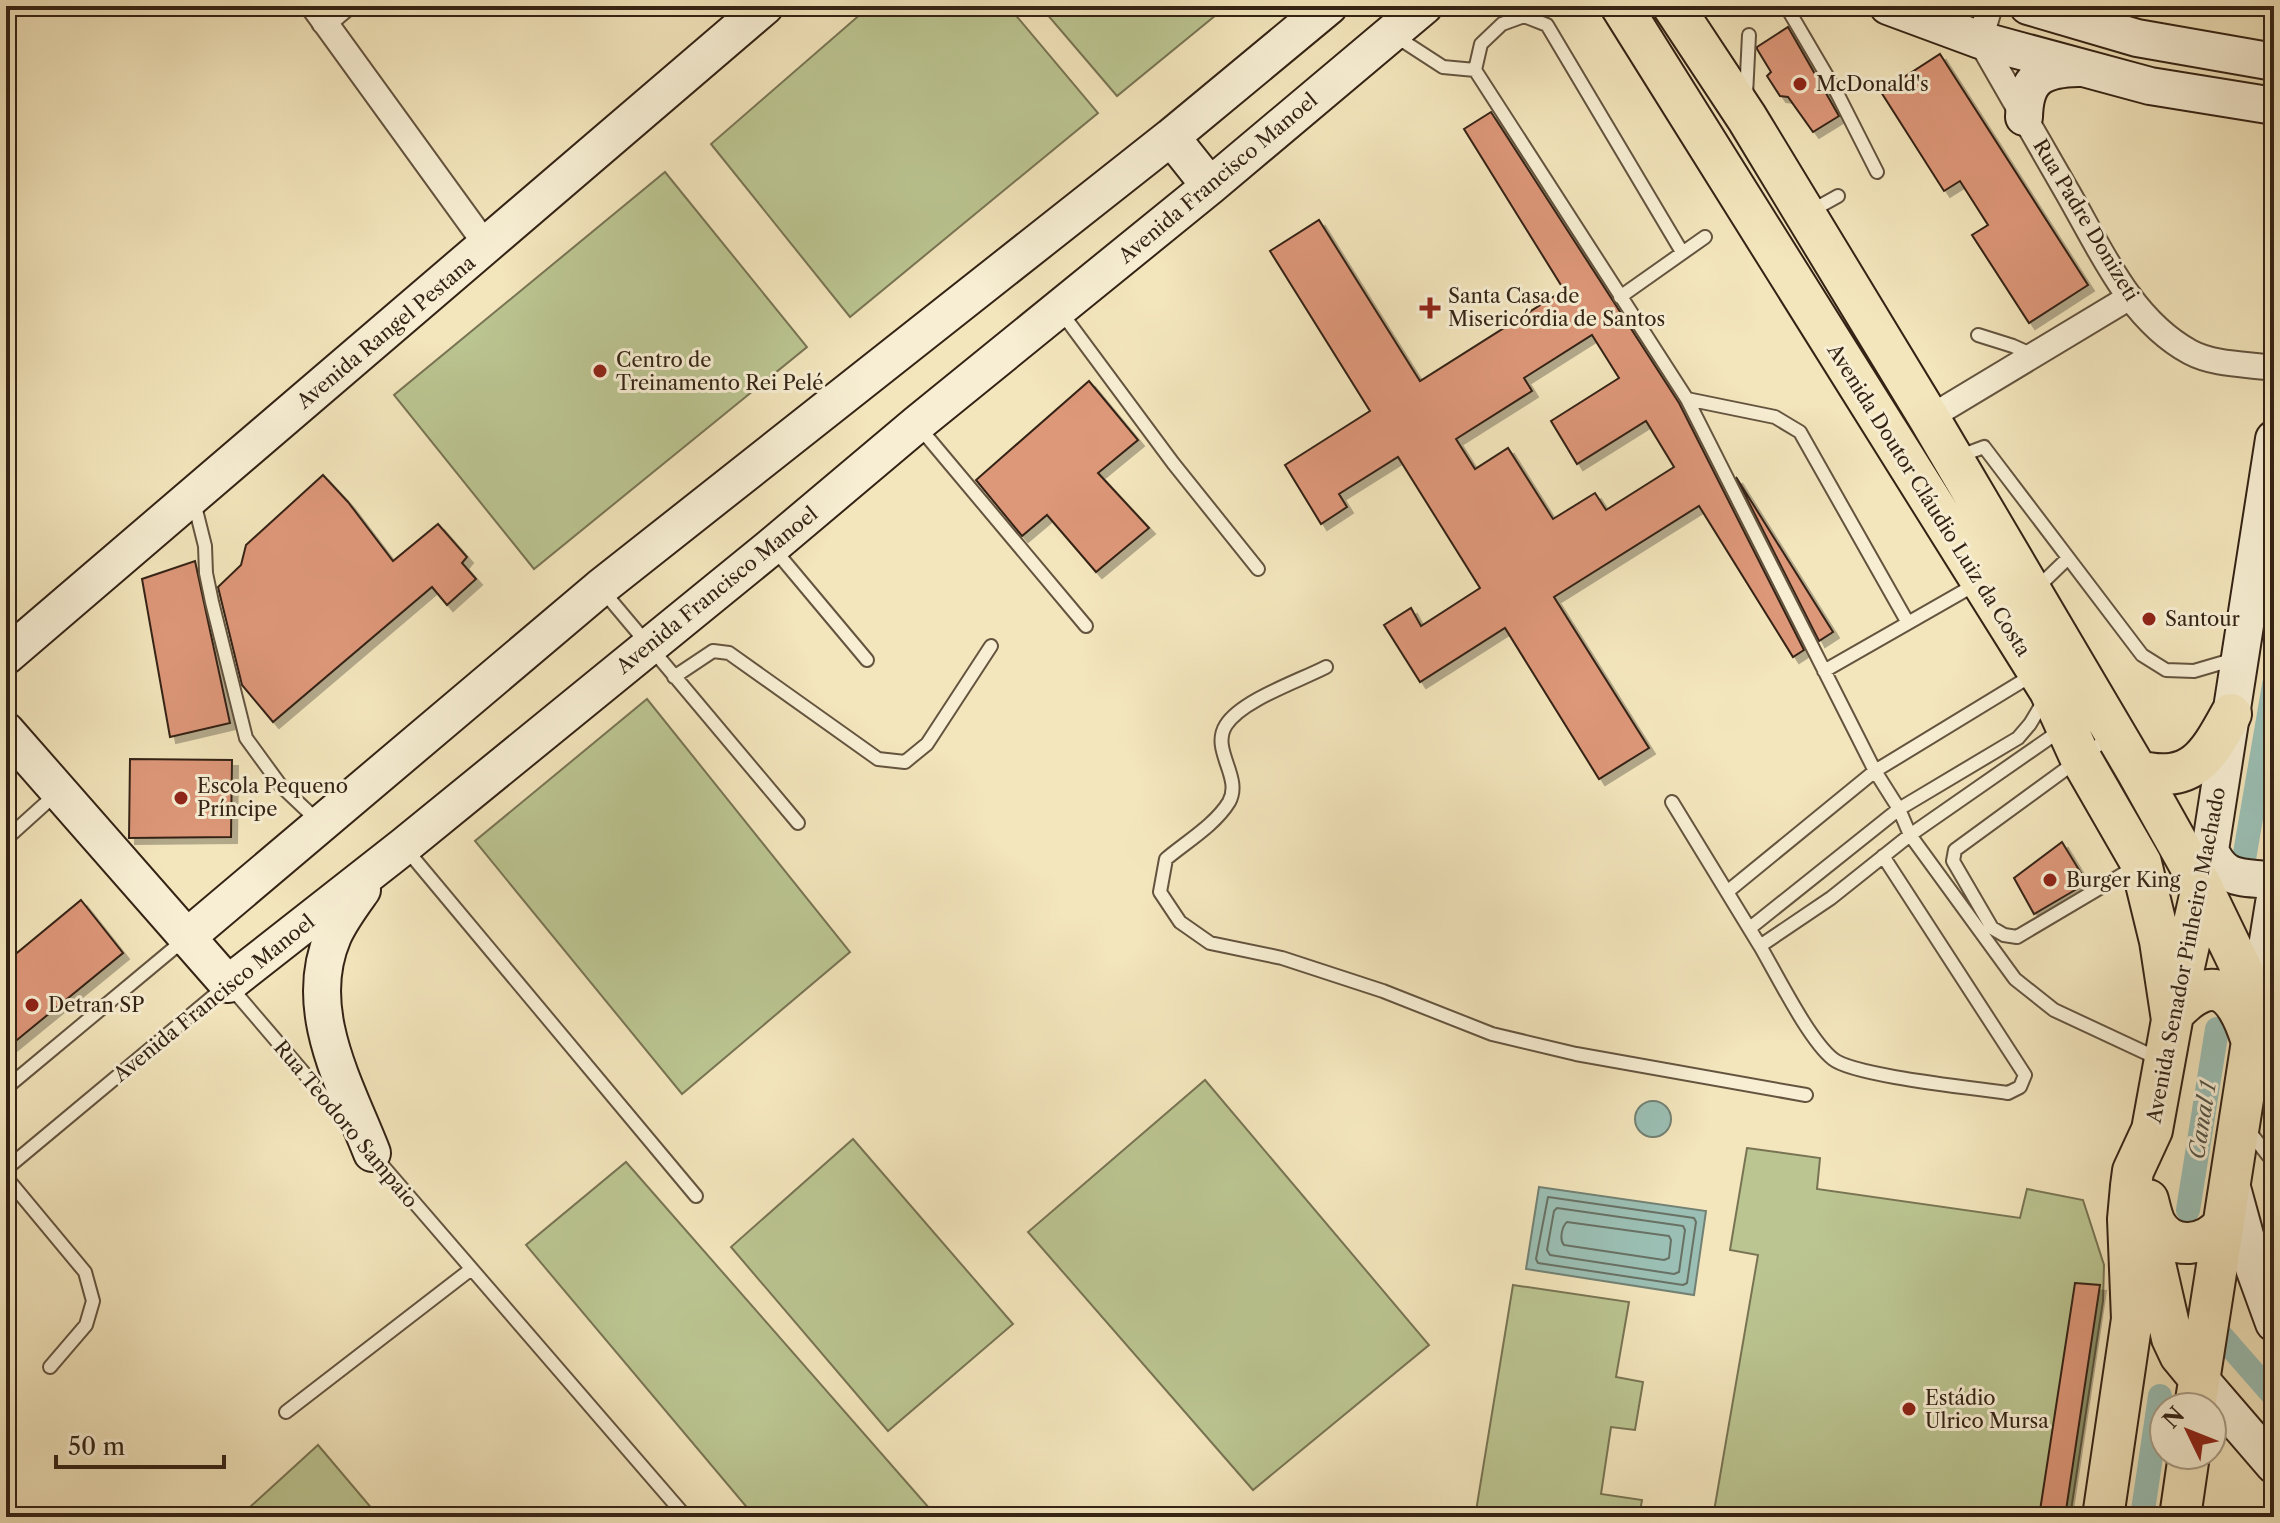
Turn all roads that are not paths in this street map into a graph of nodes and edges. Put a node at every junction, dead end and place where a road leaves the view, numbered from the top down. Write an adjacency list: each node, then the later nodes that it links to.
1 (343, 6): 10 (street)
2 (765, 6): 25 (street, Avenida Rangel Pestana)
3 (1329, 6): 21 (street, Avenida Francisco Manoel)
4 (1424, 6): 12 (street, Avenida Francisco Manoel)
5 (1621, 6): 42 (main road, Avenida Doutor Cláudio Luiz da Costa)
6 (1786, 6): 22 (lane)
7 (1888, 6): 14 (street)
8 (1990, 6): 14 (street)
9 (2028, 6): 15 (street)
10 (319, 14): 25 (street)
11 (1685, 14): 20 (main road, Avenida Doutor Cláudio Luiz da Costa)
12 (1395, 31): 17 (lane); 23 (street, Avenida Francisco Manoel)
13 (1749, 35): 20 (lane)
14 (1980, 40): 16 (street); 19 (street, Rua Padre Donizeti)
15 (2274, 62)
16 (2084, 68): 18 (street); 19 (street)
17 (1475, 70): 26 (lane); 27 (lane)
18 (2274, 106)
19 (2024, 117): 28 (street, Rua Padre Donizeti)
20 (1747, 118): 34 (main road, Avenida Doutor Cláudio Luiz da Costa)
21 (1173, 139): 23 (street); 43 (street, Avenida Francisco Manoel)
22 (1877, 172)
23 (1206, 180): 29 (street, Avenida Francisco Manoel)
24 (1705, 237): 26 (lane)
25 (487, 246): 38 (street, Avenida Rangel Pestana)
26 (1682, 252): 27 (lane)
27 (1620, 297): 33 (lane)
28 (2130, 297): 31 (street); 32 (street, Rua Padre Donizeti)
29 (1059, 310): 35 (street, Avenida Francisco Manoel); 41 (lane)
30 (1978, 335): 31 (lane)
31 (2033, 355): 34 (street)
32 (2274, 368)
33 (1687, 399): 44 (lane); 52 (lane)
34 (1929, 418): 37 (main road, Avenida Doutor Cláudio Luiz da Costa)
35 (917, 424): 39 (street, Avenida Francisco Manoel); 45 (lane)
36 (2274, 439): 49 (street, Avenida Senador Pinheiro Machado)
37 (1953, 458): 40 (lane); 42 (main road, Avenida Doutor Cláudio Luiz da Costa)
38 (193, 497): 48 (street, Avenida Rangel Pestana); 65 (lane)
39 (771, 547): 46 (street, Avenida Francisco Manoel); 50 (lane)
40 (2068, 558): 42 (lane); 49 (lane)
41 (1258, 569)
42 (2004, 576): 44 (lane); 54 (main road, Avenida Doutor Cláudio Luiz da Costa); 57 (main road, Avenida Doutor Cláudio Luiz da Costa)
43 (608, 597): 46 (lane); 65 (street, Avenida Francisco Manoel)
44 (1908, 623): 52 (lane)
45 (1086, 626)
46 (642, 638): 53 (lane); 68 (street, Avenida Francisco Manoel)
47 (991, 646): 53 (lane)
48 (6, 656)
49 (2240, 657): 55 (street, Avenida Senador Pinheiro Machado)
50 (867, 660)
51 (1326, 667): 83 (lane)
52 (1824, 671): 59 (lane)
53 (674, 677): 64 (lane)
54 (2043, 681): 58 (main road, Avenida Doutor Cláudio Luiz da Costa); 59 (lane); 63 (lane)
55 (2231, 714): 60 (main road); 71 (street, Avenida Senador Pinheiro Machado)
56 (6, 731): 61 (street, Rua Teodoro Sampaio)
57 (2115, 734): 58 (lane); 60 (main road, Avenida Doutor Cláudio Luiz da Costa)
58 (2074, 742): 66 (lane); 70 (main road, Avenida Doutor Cláudio Luiz da Costa); 70 (lane)
59 (1875, 771): 63 (lane); 73 (lane)
60 (2137, 771): 71 (main road, Avenida Doutor Cláudio Luiz da Costa)
61 (60, 791): 67 (lane); 77 (street, Rua Teodoro Sampaio)
62 (1672, 802): 73 (lane)
63 (1899, 809): 66 (lane); 75 (lane)
64 (798, 823)
65 (322, 824): 77 (street, Avenida Francisco Manoel)
66 (1910, 835): 69 (lane); 81 (lane)
67 (6, 839)
68 (392, 855): 77 (street, Avenida Francisco Manoel); 86 (street); 91 (lane)
69 (1883, 856): 76 (lane); 76 (lane)
70 (2141, 863): 79 (main road, Avenida Doutor Cláudio Luiz da Costa)
71 (2206, 869): 72 (street); 78 (main road, Avenida Doutor Cláudio Luiz da Costa); 79 (main road, Avenida Senador Pinheiro Machado)
72 (2274, 881)
73 (1727, 892): 75 (lane)
74 (2274, 903): 78 (street)
75 (1750, 928): 76 (lane)
76 (1760, 946)
77 (206, 960): 82 (lane); 86 (lane, Rua Teodoro Sampaio); 88 (lane, Avenida Francisco Manoel)
78 (2258, 1003): 80 (main road)
79 (2173, 1017): 80 (main road); 81 (main road, Avenida Senador Pinheiro Machado)
80 (2251, 1049): 84 (main road)
81 (2165, 1062): 85 (main road, Avenida Senador Pinheiro Machado)
82 (6, 1088)
83 (1806, 1095)
84 (2258, 1098): 87 (lane); 90 (main road)
85 (2152, 1130): 92 (main road); 104 (main road, Avenida Senador Pinheiro Machado)
86 (372, 1153): 94 (lane, Rua Teodoro Sampaio)
87 (2274, 1163)
88 (6, 1169)
89 (6, 1177): 96 (lane)
90 (2230, 1179): 93 (main road); 95 (street)
91 (696, 1196)
92 (2148, 1200): 93 (main road); 97 (main road)
93 (2223, 1225): 98 (main road)
94 (470, 1270): 99 (lane); 103 (lane, Rua Teodoro Sampaio)
95 (2274, 1323)
96 (50, 1367)
97 (2196, 1391)
98 (2197, 1391)
99 (286, 1412)
100 (2228, 1422): 101 (street)
101 (2274, 1465)
102 (2187, 1471): 105 (main road)
103 (686, 1517)
104 (2103, 1517)
105 (2180, 1517)

